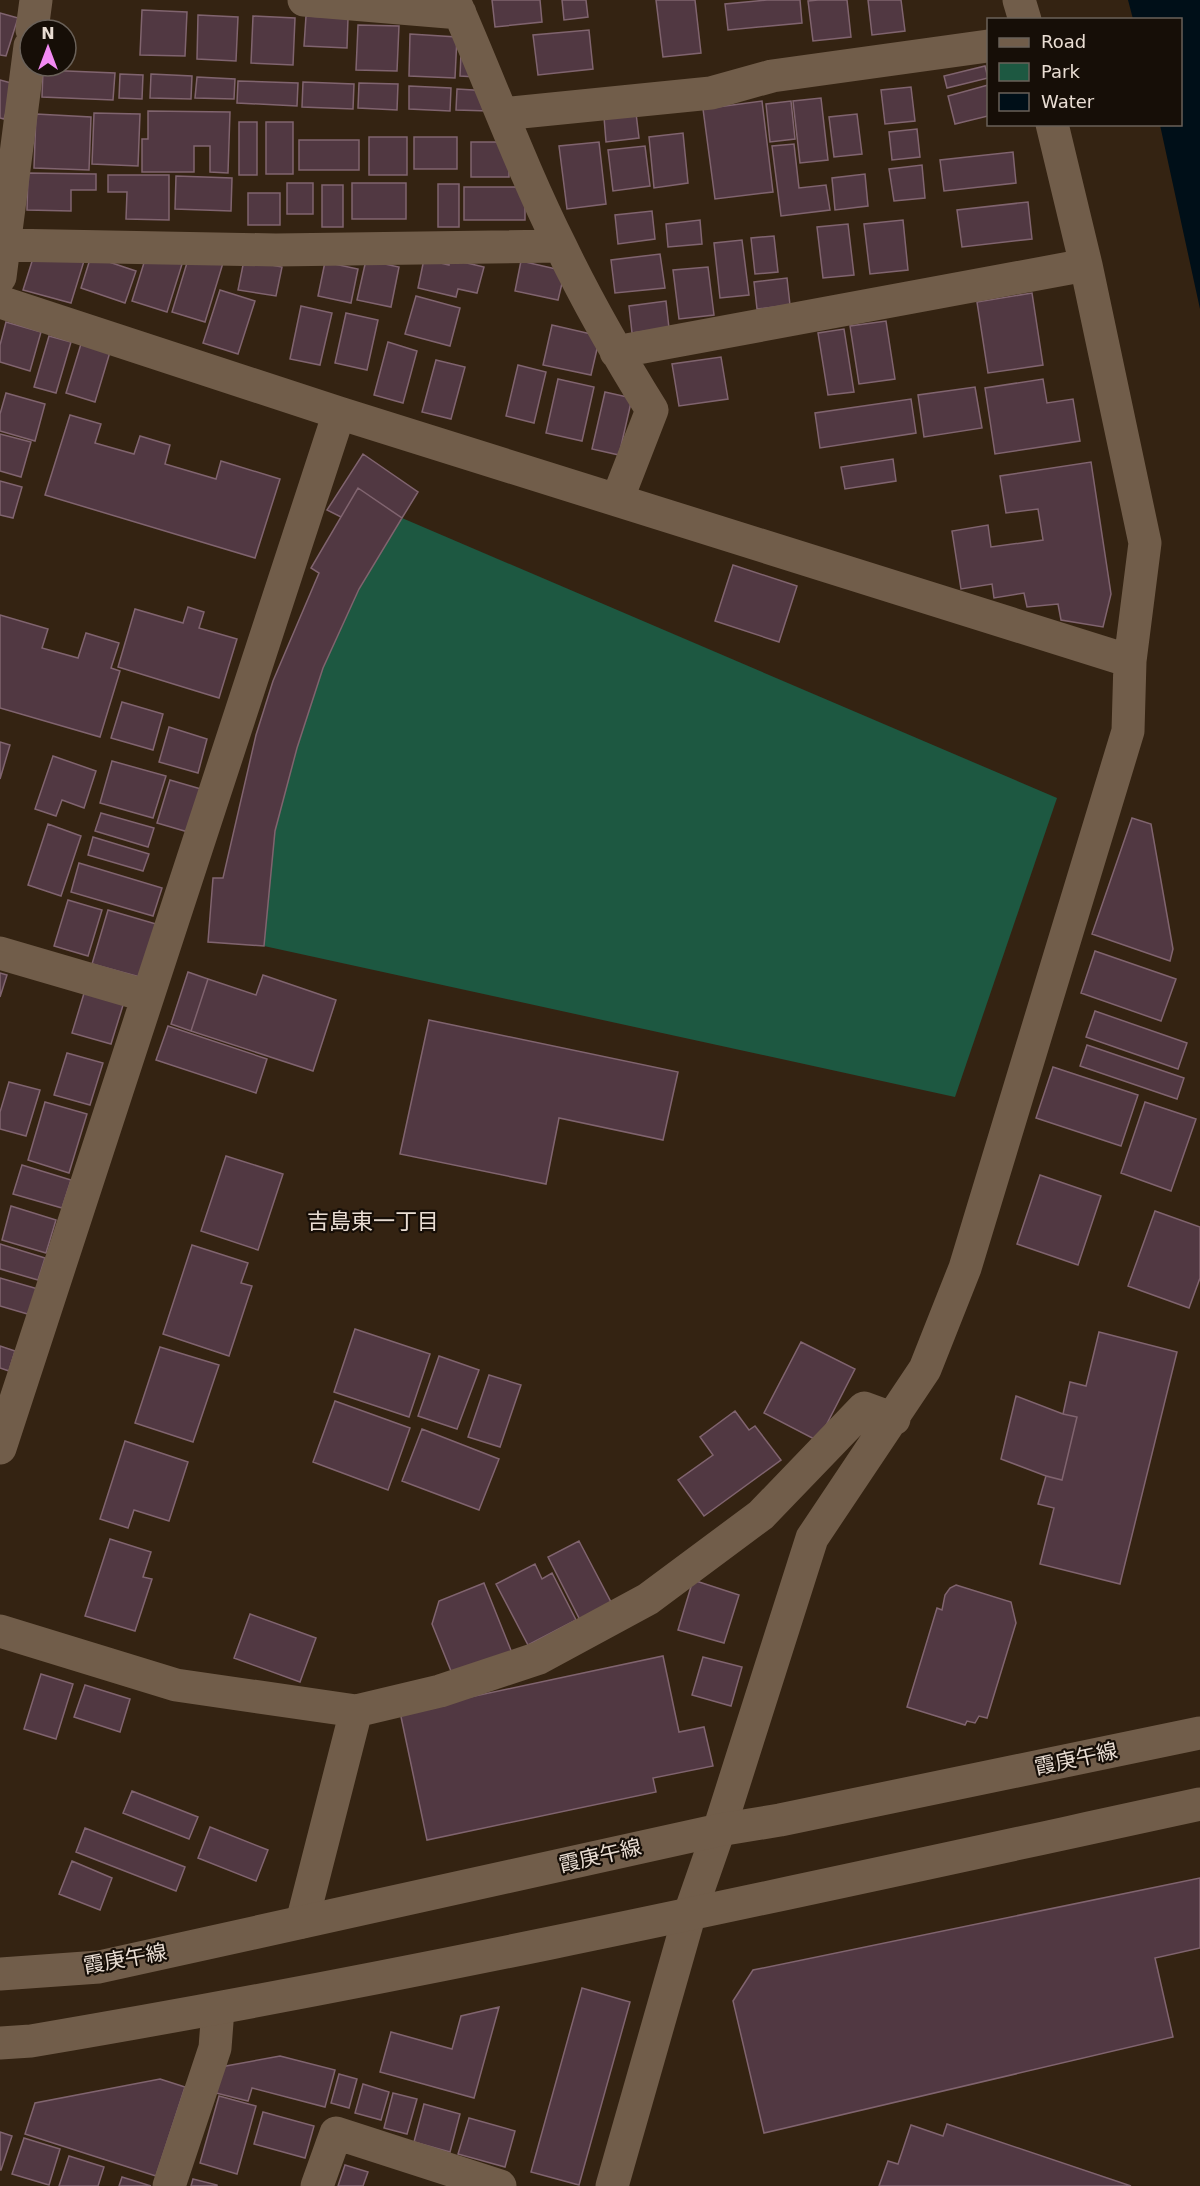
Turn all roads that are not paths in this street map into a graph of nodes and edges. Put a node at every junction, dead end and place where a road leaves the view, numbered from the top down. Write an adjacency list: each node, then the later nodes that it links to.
1 (36, 0): 5 (street)
2 (303, 0): 4 (street)
3 (1019, 0): 6 (street)
4 (457, 6): 9 (street)
5 (34, 18)
6 (1024, 18)
7 (987, 46): 9 (street)
8 (26, 78): 11 (street)
9 (502, 114): 12 (street)
10 (1052, 126): 13 (street)
11 (5, 245): 12 (street); 14 (street)
12 (560, 246): 16 (street)
13 (1086, 265): 16 (street); 19 (street)
14 (0, 276)
15 (0, 302): 17 (street)
16 (616, 352): 18 (street)
17 (339, 413): 18 (street); 21 (street)
18 (617, 500): 19 (street)
19 (1130, 662): 22 (street)
20 (0, 953): 21 (street)
21 (147, 996): 23 (street)
22 (894, 1419): 25 (street); 28 (street)
23 (0, 1448)
24 (0, 1631): 25 (street)
25 (356, 1711): 30 (street)
26 (1200, 1733): 28 (street, 霞庚午線)
27 (1200, 1804): 29 (street)
28 (719, 1830): 29 (street); 30 (street, 霞庚午線)
29 (690, 1913): 32 (street); 37 (street)
30 (302, 1922): 31 (street, 霞庚午線)
31 (0, 1974)
32 (218, 2009): 33 (street); 34 (street)
33 (0, 2043)
34 (169, 2186)
35 (317, 2186): 36 (street)
36 (500, 2186)
37 (612, 2186)

